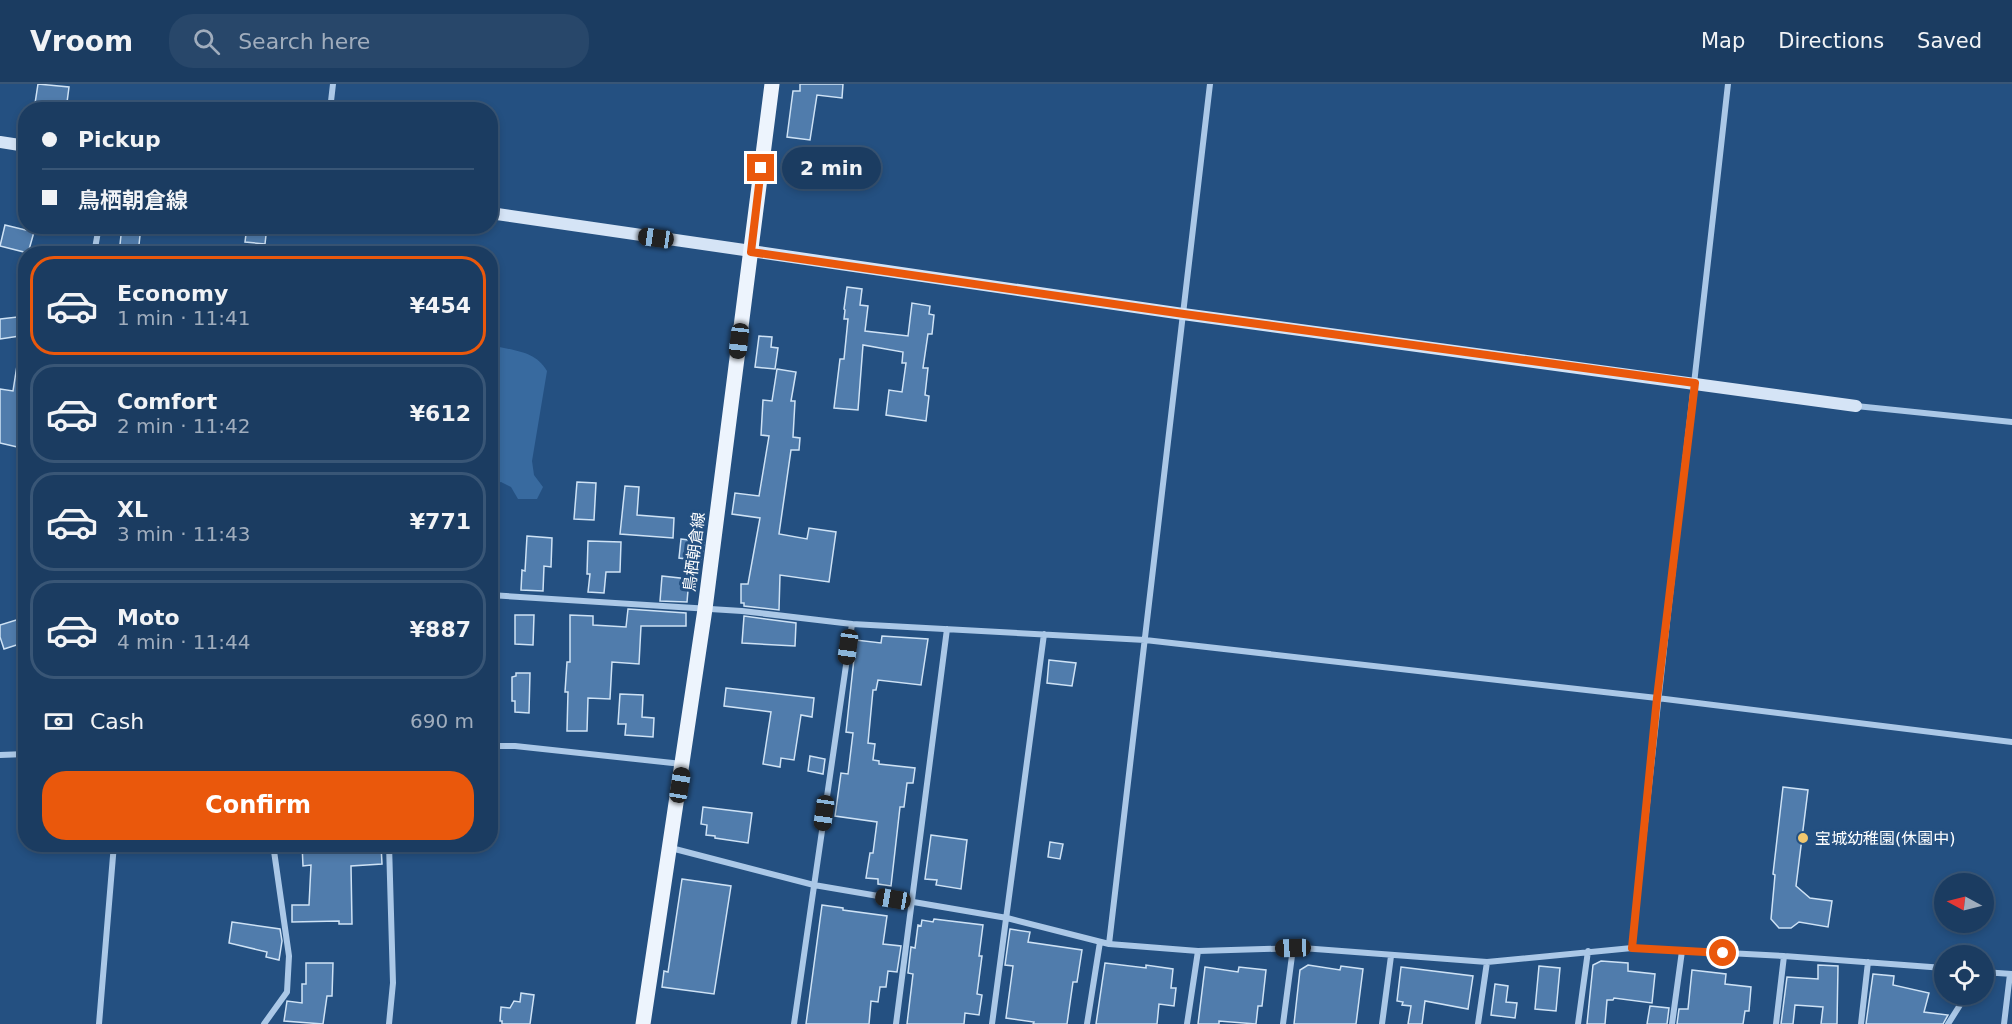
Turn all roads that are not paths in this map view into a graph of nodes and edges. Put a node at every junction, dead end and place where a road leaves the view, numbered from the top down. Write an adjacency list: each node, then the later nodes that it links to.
1 (333, 84): 5 (street)
2 (772, 84): 9 (main road, 鳥栖朝倉線)
3 (1210, 84): 10 (street)
4 (1728, 84): 11 (street)
5 (331, 102)
6 (0, 142): 7 (street)
7 (18, 145)
8 (498, 214): 9 (street)
9 (751, 252): 10 (street); 15 (main road, 鳥栖朝倉線)
10 (1184, 314): 11 (street); 19 (street)
11 (1695, 383): 12 (street); 20 (street)
12 (1856, 406): 13 (street)
13 (2012, 422)
14 (498, 596): 15 (street)
15 (705, 609): 16 (street); 25 (main road, 鳥栖朝倉線)
16 (852, 624): 17 (street); 30 (street)
17 (946, 629): 18 (street); 31 (street)
18 (1044, 634): 19 (street); 32 (street)
19 (1145, 640): 20 (street); 34 (street)
20 (1657, 698): 21 (street); 36 (street)
21 (2012, 742)
22 (498, 746): 25 (street)
23 (18, 754): 24 (street)
24 (0, 755)
25 (683, 764): 26 (main road, 鳥栖朝倉線)
26 (671, 848): 30 (street); 51 (main road, 鳥栖朝倉線)
27 (113, 852): 48 (street)
28 (274, 852): 49 (street)
29 (389, 852): 50 (street)
30 (814, 885): 31 (street); 52 (street)
31 (913, 902): 32 (street); 53 (street)
32 (1007, 918): 33 (street); 54 (street)
33 (1100, 942): 34 (street); 55 (street)
34 (1109, 944): 37 (street)
35 (1293, 948): 37 (street); 40 (street); 57 (street)
36 (1632, 948): 38 (street); 39 (street)
37 (1198, 951): 56 (street)
38 (1588, 951): 42 (street); 60 (street)
39 (1682, 951): 41 (street); 61 (street)
40 (1391, 956): 42 (street); 58 (street)
41 (1784, 956): 43 (street); 62 (street)
42 (1487, 962): 59 (street)
43 (1868, 962): 44 (street); 63 (street)
44 (1934, 968)
45 (1994, 973): 46 (street)
46 (2011, 974): 65 (street)
47 (1960, 1005): 64 (street)
48 (99, 1024)
49 (264, 1024)
50 (389, 1024)
51 (643, 1024)
52 (794, 1024)
53 (896, 1024)
54 (992, 1024)
55 (1087, 1024)
56 (1187, 1024)
57 (1283, 1024)
58 (1382, 1024)
59 (1478, 1024)
60 (1578, 1024)
61 (1672, 1024)
62 (1776, 1024)
63 (1861, 1024)
64 (1948, 1024)
65 (2004, 1024)

